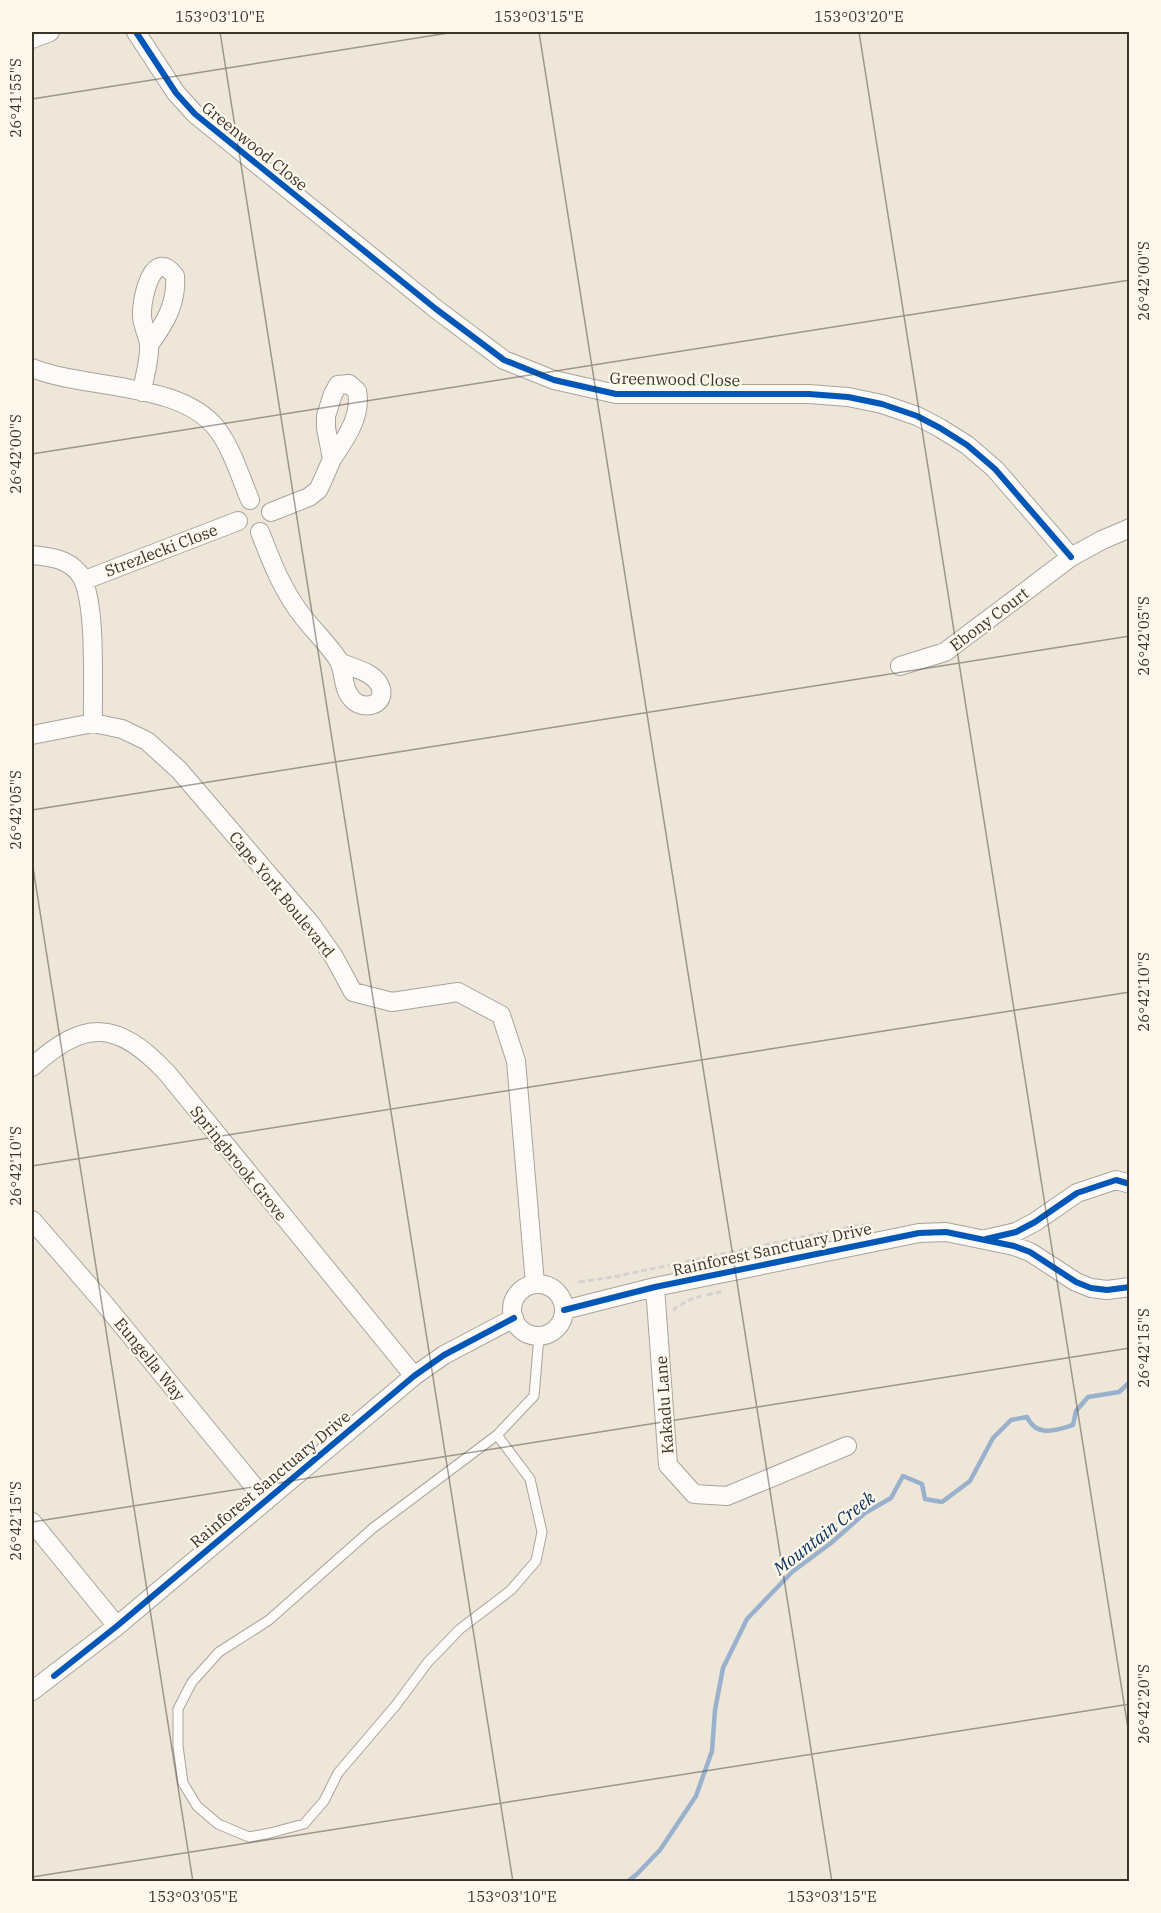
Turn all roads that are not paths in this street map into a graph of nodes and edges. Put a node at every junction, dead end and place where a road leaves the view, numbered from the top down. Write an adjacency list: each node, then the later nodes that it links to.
1 (50, 32): 3 (street)
2 (136, 32): 14 (street, Greenwood Close)
3 (32, 39)
4 (149, 345): 6 (street)
5 (32, 368): 6 (street)
6 (142, 392): 8 (street)
7 (333, 459): 9 (street)
8 (250, 500): 9 (street); 10 (street)
9 (271, 512): 12 (street)
10 (238, 520): 12 (street); 15 (street, Strezlecki Close)
11 (1130, 528): 14 (street)
12 (260, 532): 16 (street)
13 (32, 555): 15 (street)
14 (1071, 557): 17 (street, Ebony Court)
15 (85, 580): 18 (street)
16 (339, 662)
17 (900, 666)
18 (93, 723): 19 (street); 24 (street, Cape York Boulevard)
19 (32, 735)
20 (32, 1067): 30 (street, Springbrook Grove)
21 (1130, 1184): 23 (street, Rainforest Sanctuary Drive)
22 (32, 1220): 33 (street, Eungella Way)
23 (986, 1239): 25 (street, Rainforest Sanctuary Drive); 26 (street, Rainforest Sanctuary Drive)
24 (535, 1284): 27 (street); 28 (street)
25 (655, 1287): 27 (street, Rainforest Sanctuary Drive); 32 (street, Kakadu Lane)
26 (1130, 1287)
27 (564, 1310): 29 (street)
28 (513, 1318): 29 (street); 30 (street, Rainforest Sanctuary Drive)
29 (539, 1336): 31 (lane)
30 (414, 1376): 33 (street, Rainforest Sanctuary Drive)
31 (496, 1435): 31 (lane)
32 (847, 1446)
33 (266, 1501): 35 (street, Rainforest Sanctuary Drive)
34 (32, 1522): 35 (street)
35 (117, 1626): 36 (street, Rainforest Sanctuary Drive)
36 (32, 1691)

